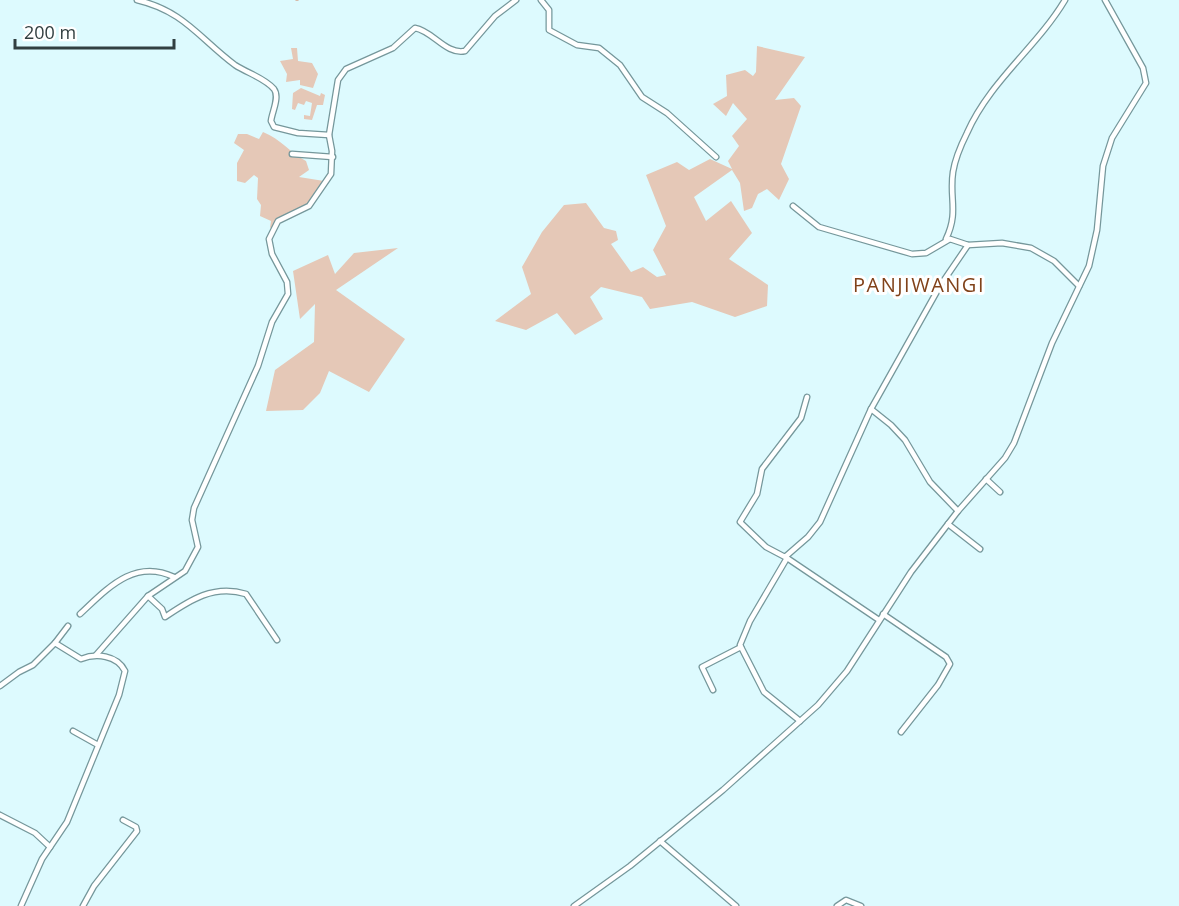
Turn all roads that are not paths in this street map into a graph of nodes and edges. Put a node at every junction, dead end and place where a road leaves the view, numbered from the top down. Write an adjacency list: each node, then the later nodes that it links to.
1 (137, 0): 6 (street)
2 (516, 0): 6 (street)
3 (541, 0): 9 (street)
4 (1065, 0): 11 (street)
5 (1105, 0): 13 (street)
6 (329, 135): 8 (street)
7 (292, 154): 8 (street)
8 (333, 157): 22 (street)
9 (716, 157)
10 (793, 206): 11 (street)
11 (946, 239): 12 (street)
12 (968, 245): 13 (street); 15 (street)
13 (1079, 286): 16 (street)
14 (807, 397): 21 (street)
15 (871, 409): 18 (street); 21 (street)
16 (986, 479): 17 (street); 18 (street)
17 (1000, 492)
18 (958, 511): 19 (street)
19 (948, 524): 20 (street); 25 (street)
20 (980, 549)
21 (786, 558): 26 (street); 30 (street)
22 (174, 578): 23 (street); 24 (street)
23 (148, 596): 28 (street); 31 (street)
24 (80, 614)
25 (883, 614): 26 (street); 36 (street)
26 (879, 620): 34 (street)
27 (68, 626): 29 (street)
28 (277, 640)
29 (55, 643): 31 (street); 32 (street)
30 (741, 646): 33 (street); 34 (street)
31 (96, 655): 37 (street)
32 (0, 686)
33 (713, 690)
34 (800, 721): 40 (street)
35 (73, 731): 37 (street)
36 (901, 732)
37 (98, 745): 41 (street)
38 (0, 815): 41 (street)
39 (123, 820): 43 (street)
40 (660, 841): 44 (street); 45 (street)
41 (50, 848): 42 (street)
42 (21, 906)
43 (83, 906)
44 (574, 906)
45 (736, 906)
46 (837, 906): 47 (street)
47 (861, 906)

